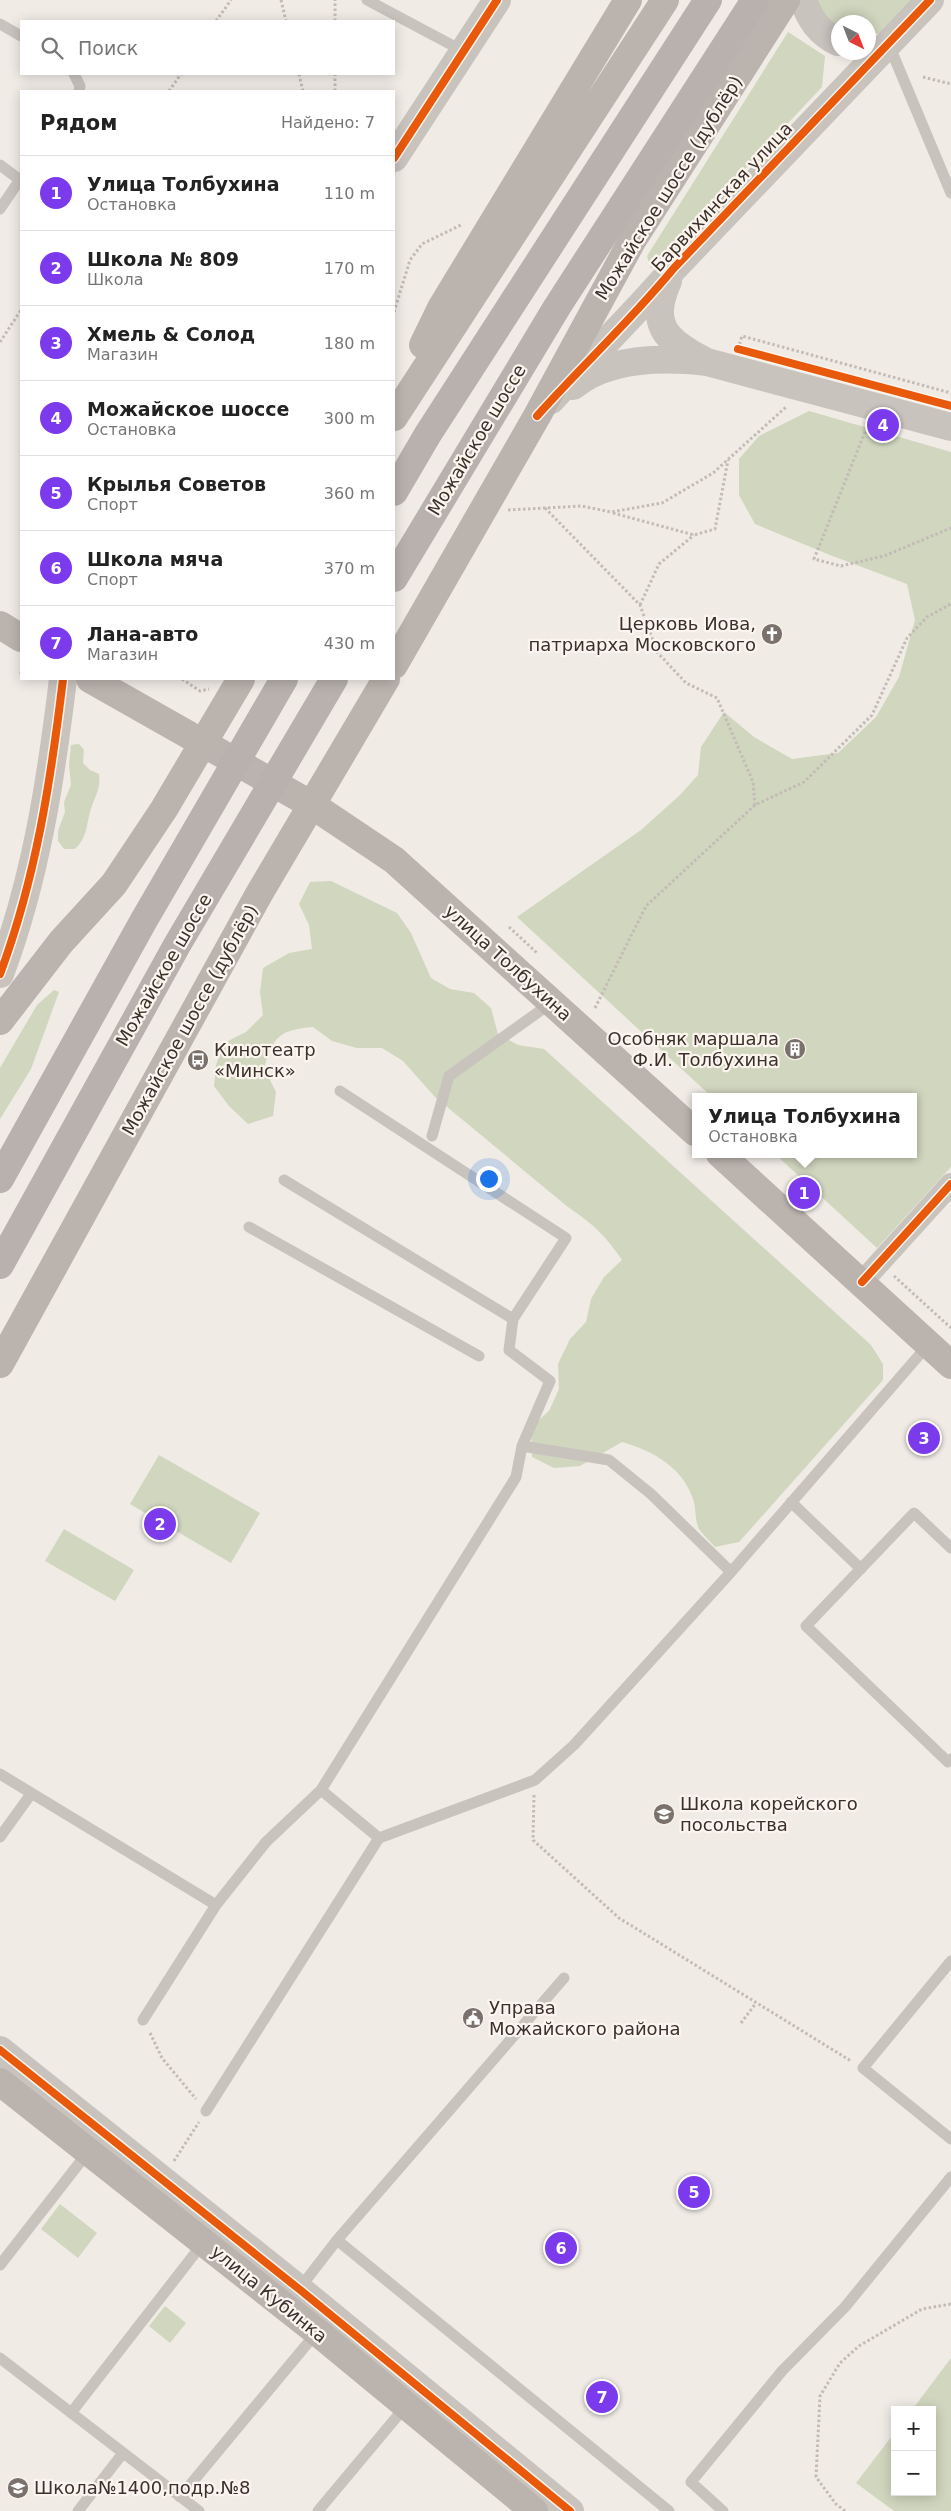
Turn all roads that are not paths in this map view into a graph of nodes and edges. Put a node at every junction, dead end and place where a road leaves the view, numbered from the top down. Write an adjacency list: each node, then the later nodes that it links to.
1 (367, 0): 14 (lane)
2 (496, 0): 14 (street)
3 (628, 0): 24 (main road)
4 (665, 0): 25 (main road)
5 (708, 0): 28 (main road)
6 (755, 0): 29 (main road, Можайское шоссе)
7 (786, 0): 26 (main road, Можайское шоссе (дублёр))
8 (803, 0): 12 (street)
9 (930, 0): 13 (street, Барвихинская улица)
10 (0, 24): 11 (lane)
11 (20, 35)
12 (831, 37)
13 (878, 44): 20 (lane); 22 (street, Барвихинская улица)
14 (463, 51): 17 (street)
15 (74, 75): 16 (lane)
16 (79, 90)
17 (395, 156)
18 (0, 165): 19 (lane)
19 (20, 179): 21 (lane)
20 (951, 193)
21 (0, 210)
22 (674, 268): 23 (street); 26 (street, Барвихинская улица)
23 (707, 362): 26 (street); 27 (street)
24 (395, 405)
25 (395, 415)
26 (537, 416): 32 (main road, Можайское шоссе (дублёр))
27 (951, 427)
28 (395, 490)
29 (395, 576)
30 (0, 625): 31 (main road)
31 (20, 637)
32 (395, 664)
33 (63, 680): 41 (street)
34 (92, 680): 39 (main road, улица Толбухина)
35 (283, 680): 48 (main road, bridge)
36 (333, 680): 52 (main road, Можайское шоссе, bridge)
37 (385, 680): 40 (main road, Можайское шоссе (дублёр))
38 (228, 683): 39 (main road)
39 (204, 742): 40 (main road, улица Толбухина); 43 (main road)
40 (312, 805): 42 (main road, улица Толбухина); 57 (main road, Можайское шоссе (дублёр))
41 (0, 974)
42 (551, 1003): 45 (main road, улица Толбухина); 46 (lane)
43 (0, 1021)
44 (340, 1091): 54 (lane)
45 (692, 1129)
46 (432, 1136)
47 (725, 1158): 53 (main road)
48 (0, 1179)
49 (284, 1180): 54 (lane)
50 (951, 1184): 53 (street)
51 (248, 1227): 56 (lane)
52 (0, 1264)
53 (871, 1272): 55 (main road)
54 (513, 1319): 59 (lane)
55 (928, 1344): 58 (main road); 60 (lane)
56 (479, 1356)
57 (0, 1364)
58 (951, 1365)
59 (522, 1446): 63 (lane); 66 (lane)
60 (791, 1502): 62 (lane); 63 (lane)
61 (951, 1548): 62 (lane)
62 (861, 1569): 64 (lane)
63 (731, 1572): 69 (lane)
64 (951, 1759)
65 (0, 1774): 67 (lane)
66 (321, 1790): 69 (lane); 70 (lane)
67 (31, 1794): 68 (lane); 70 (lane)
68 (0, 1836)
69 (379, 1838): 76 (lane)
70 (216, 1905): 73 (lane)
71 (951, 1961): 77 (lane)
72 (564, 1978): 80 (lane)
73 (143, 2020)
74 (0, 2050): 83 (street)
75 (0, 2082): 78 (main road, улица Кубинка)
76 (206, 2111)
77 (951, 2140)
78 (88, 2152): 81 (main road, улица Кубинка); 82 (lane)
79 (951, 2178): 96 (lane)
80 (337, 2240): 83 (lane); 95 (lane)
81 (204, 2242): 84 (main road, улица Кубинка); 87 (lane)
82 (0, 2265)
83 (300, 2289): 94 (street)
84 (317, 2332): 86 (main road, улица Кубинка); 89 (lane)
85 (0, 2358): 87 (lane)
86 (405, 2406): 92 (lane); 93 (main road, улица Кубинка)
87 (70, 2413): 88 (lane)
88 (123, 2453): 89 (lane); 90 (lane)
89 (180, 2497): 91 (lane)
90 (78, 2511)
91 (199, 2511)
92 (318, 2511)
93 (534, 2511)
94 (570, 2511)
95 (669, 2511)
96 (723, 2511)

